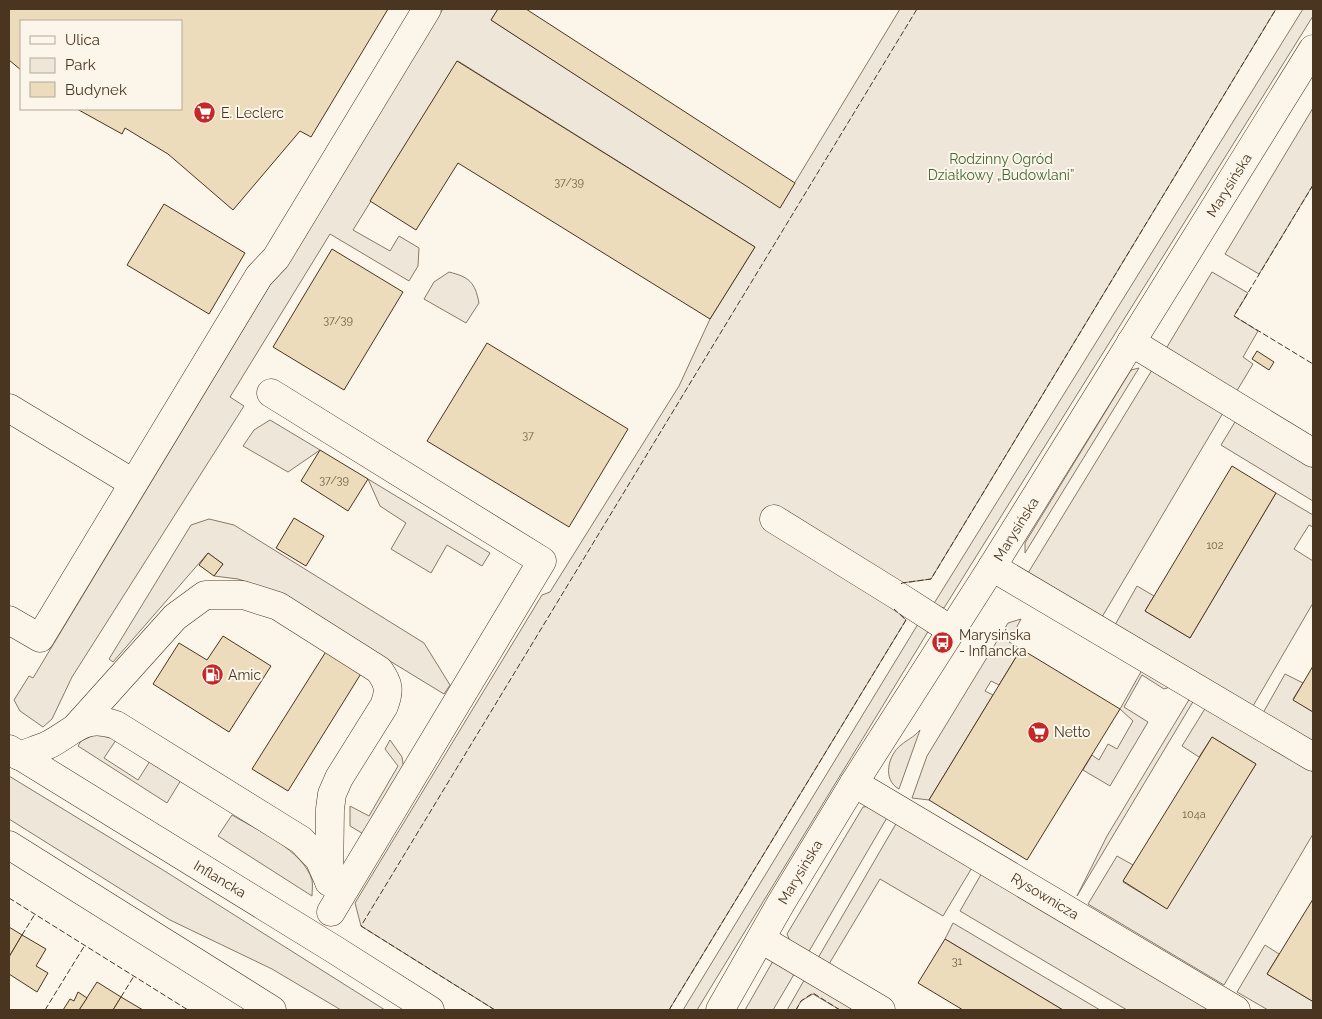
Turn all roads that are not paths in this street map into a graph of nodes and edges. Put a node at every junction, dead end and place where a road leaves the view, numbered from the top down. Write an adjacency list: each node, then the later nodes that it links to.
1 (427, 9): 7 (street)
2 (1313, 49): 3 (street, Marysińska)
3 (1131, 342): 6 (street); 9 (street, Marysińska)
4 (270, 393): 18 (street)
5 (9, 408): 7 (street)
6 (1313, 453)
7 (134, 483): 10 (street)
8 (774, 519): 11 (street)
9 (992, 567): 11 (street, Marysińska); 14 (street)
10 (9, 620)
11 (951, 630): 15 (street, Marysińska)
12 (77, 726): 13 (street); 17 (street); 17 (street)
13 (14, 753): 20 (street, Inflancka)
14 (1313, 757)
15 (854, 783): 19 (street, Marysińska); 25 (street, Rysownicza)
16 (9, 845): 21 (street)
17 (328, 882): 18 (street)
18 (330, 912): 20 (street)
19 (761, 938): 23 (street, Marysińska); 24 (street)
20 (332, 948): 22 (street, Inflancka)
21 (272, 1010)
22 (430, 1010)
23 (720, 1010)
24 (881, 1010)
25 (1236, 1010)

